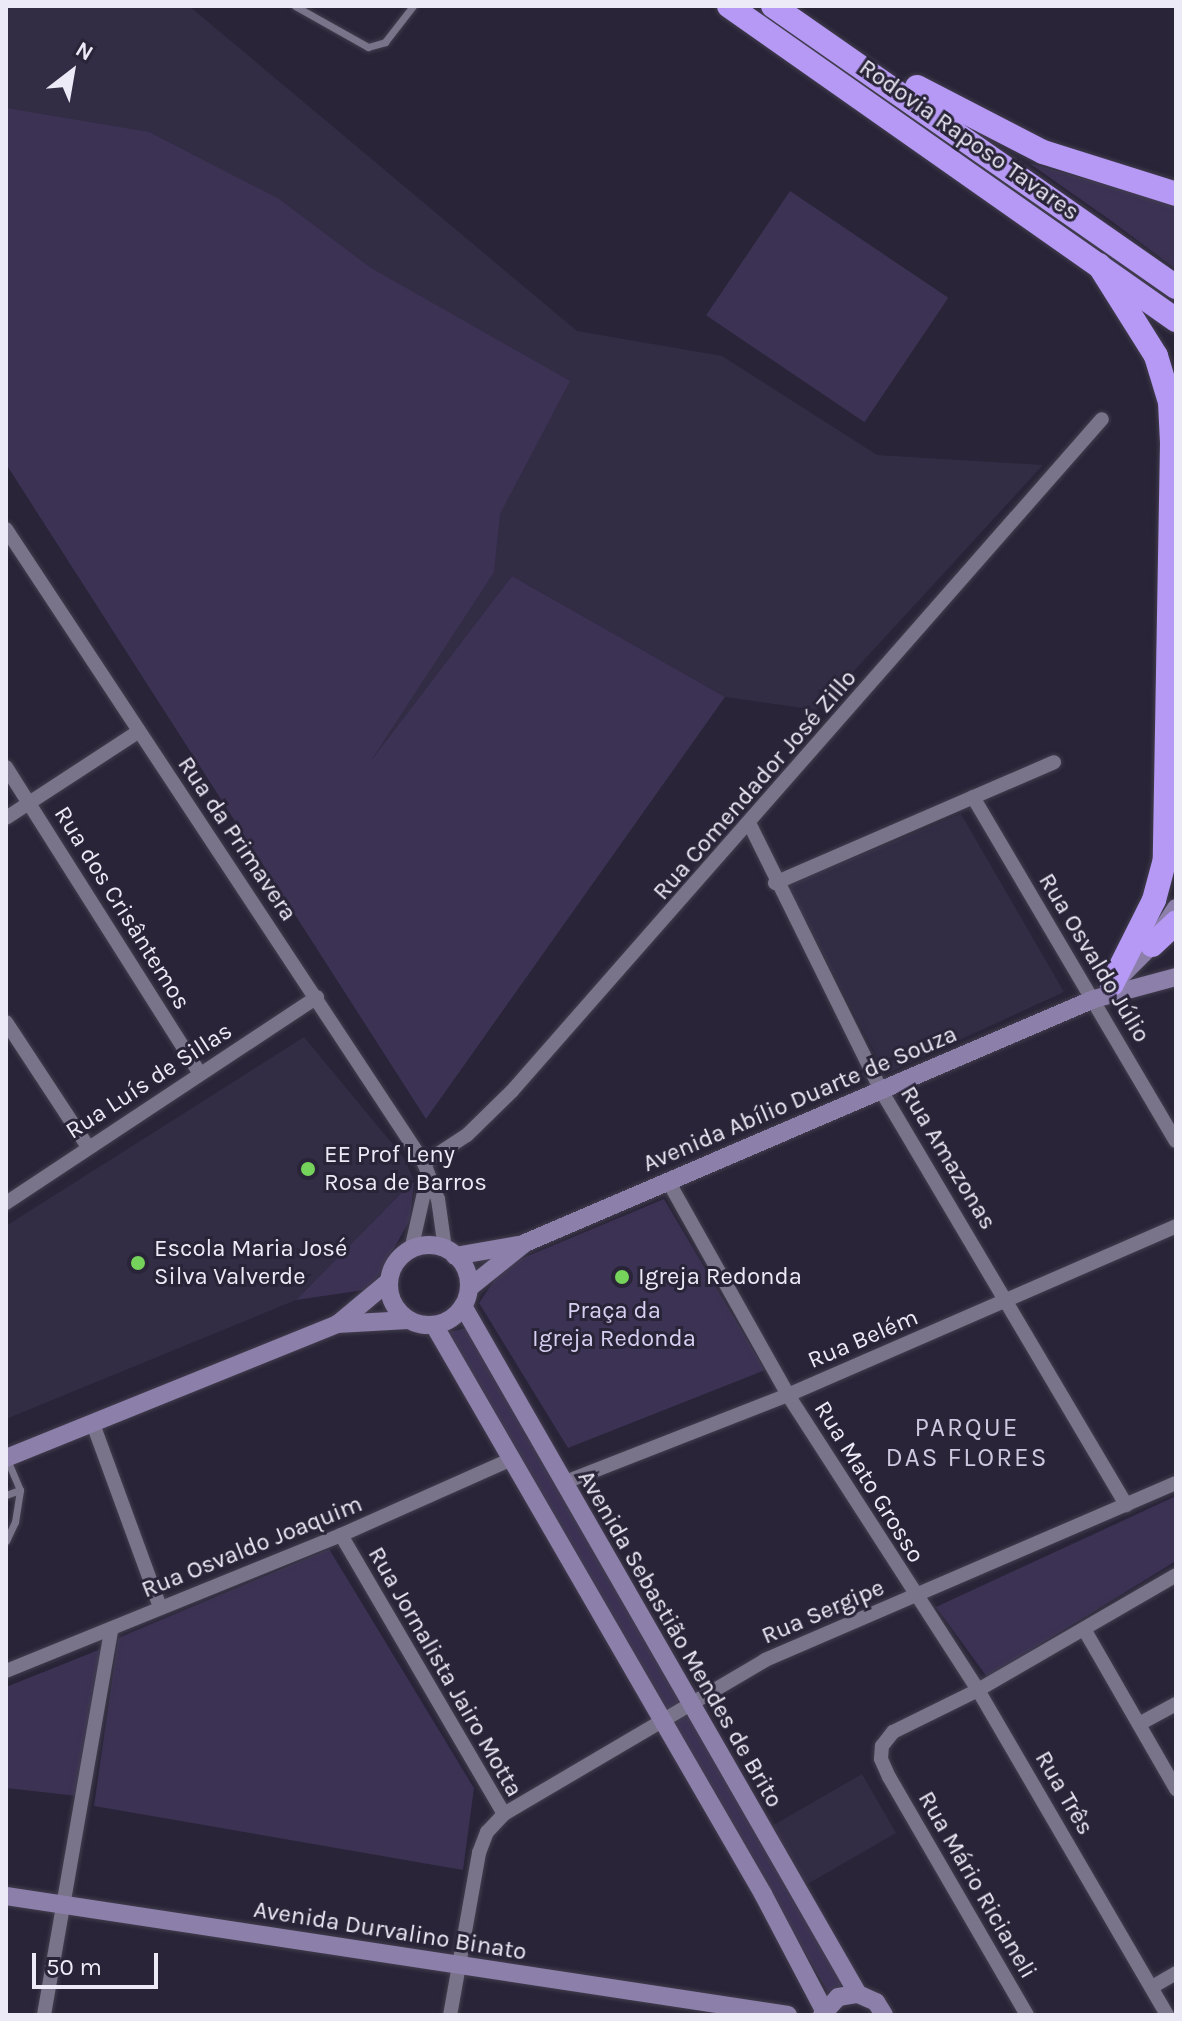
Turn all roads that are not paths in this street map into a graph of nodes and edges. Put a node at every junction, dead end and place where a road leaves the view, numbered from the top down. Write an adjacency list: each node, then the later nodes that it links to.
1 (295, 6): 2 (lane)
2 (413, 6)
3 (729, 6): 6 (highway, Rodovia Raposo Tavares)
4 (775, 6): 5 (highway); 7 (highway, Rodovia Raposo Tavares)
5 (1176, 194)
6 (1099, 265): 8 (highway, Rodovia Raposo Tavares); 23 (highway)
7 (1176, 287)
8 (1176, 320)
9 (1102, 419): 17 (street, Rua Comendador José Zillo)
10 (6, 529): 11 (street, Rua da Primavera)
11 (138, 732): 15 (street); 24 (street, Rua da Primavera)
12 (1054, 762): 14 (street)
13 (6, 767): 15 (street, Rua dos Crisântemos)
14 (973, 797): 18 (street); 23 (street, Rua Osvaldo Júlio)
15 (30, 802): 16 (street); 26 (street, Rua dos Crisântemos)
16 (6, 818)
17 (750, 825): 18 (street, Rua Amazonas); 30 (street, Rua Comendador José Zillo)
18 (775, 883): 27 (street, Rua Amazonas)
19 (1176, 908): 21 (main road)
20 (1176, 923): 21 (highway)
21 (1152, 945): 23 (main road)
22 (1176, 977): 23 (main road)
23 (1103, 992): 27 (main road, Avenida Abílio Duarte de Souza); 28 (street, Rua Osvaldo Júlio)
24 (317, 997): 26 (street, Rua Luís de Sillas); 30 (street, Rua da Primavera)
25 (6, 1022): 29 (street)
26 (200, 1074): 29 (street, Rua Luís de Sillas)
27 (882, 1092): 31 (main road, Avenida Abílio Duarte de Souza); 39 (street, Rua Amazonas)
28 (1176, 1141)
29 (88, 1147): 32 (street, Rua Luís de Sillas)
30 (426, 1169): 35 (street); 36 (street, Rua da Primavera)
31 (668, 1181): 34 (main road, Avenida Abílio Duarte de Souza); 43 (street, Rua Mato Grosso)
32 (6, 1203)
33 (1176, 1226): 39 (street, Rua Belém)
34 (525, 1243): 36 (main road, Avenida Abílio Duarte de Souza); 38 (main road, Avenida Abílio Duarte de Souza)
35 (411, 1250): 36 (main road); 37 (main road)
36 (450, 1252): 38 (main road)
37 (388, 1282): 40 (main road); 41 (main road)
38 (466, 1297): 42 (main road); 47 (main road, Avenida Sebastião Mendes de Brito)
39 (1008, 1302): 43 (street, Rua Belém); 51 (street, Rua Amazonas)
40 (408, 1320): 41 (main road); 42 (main road)
41 (337, 1324): 44 (main road)
42 (434, 1325): 46 (main road)
43 (788, 1395): 47 (street, Rua Belém); 55 (street, Rua Mato Grosso)
44 (93, 1424): 45 (main road); 56 (street)
45 (6, 1458): 49 (lane)
46 (512, 1459): 52 (street, Rua Osvaldo Joaquim); 63 (main road)
47 (563, 1483): 61 (main road, Avenida Sebastião Mendes de Brito)
48 (1176, 1483): 51 (street, Rua Sergipe)
49 (20, 1490): 50 (lane); 53 (lane)
50 (6, 1495)
51 (1126, 1505): 55 (street, Rua Sergipe)
52 (341, 1535): 56 (street, Rua Osvaldo Joaquim); 66 (street, Rua Jornalista Jairo Motta)
53 (6, 1541)
54 (1176, 1575): 57 (street)
55 (915, 1597): 60 (street, Rua Três); 61 (street, Rua Sergipe)
56 (160, 1607): 58 (street, Rua Osvaldo Joaquim)
57 (1084, 1629): 60 (street); 64 (street)
58 (111, 1630): 59 (street, Rua Osvaldo Joaquim); 68 (street)
59 (6, 1671)
60 (978, 1690): 71 (street, Rua Três); 79 (street, Rua Mário Ricianeli)
61 (690, 1700): 63 (street, Rua Sergipe); 72 (main road, Avenida Sebastião Mendes de Brito)
62 (1176, 1704): 64 (street)
63 (662, 1718): 66 (street, Rua Sergipe); 73 (main road)
64 (1139, 1724): 65 (street)
65 (1176, 1789)
66 (504, 1814): 69 (street, Rua Jornalista Jairo Motta)
67 (6, 1896): 68 (main road, Avenida Durvalino Binato)
68 (60, 1905): 69 (main road, Avenida Durvalino Binato); 75 (street)
69 (460, 1966): 74 (main road, Avenida Durvalino Binato); 76 (street, Rua Jornalista Jairo Motta)
70 (1176, 1973): 71 (street)
71 (1152, 1987): 80 (street, Rua Três)
72 (858, 1994): 73 (main road); 78 (main road)
73 (823, 2013)
74 (769, 2014): 77 (main road, Avenida Durvalino Binato)
75 (44, 2015)
76 (450, 2015)
77 (788, 2015)
78 (884, 2015)
79 (1027, 2015)
80 (1167, 2015)

